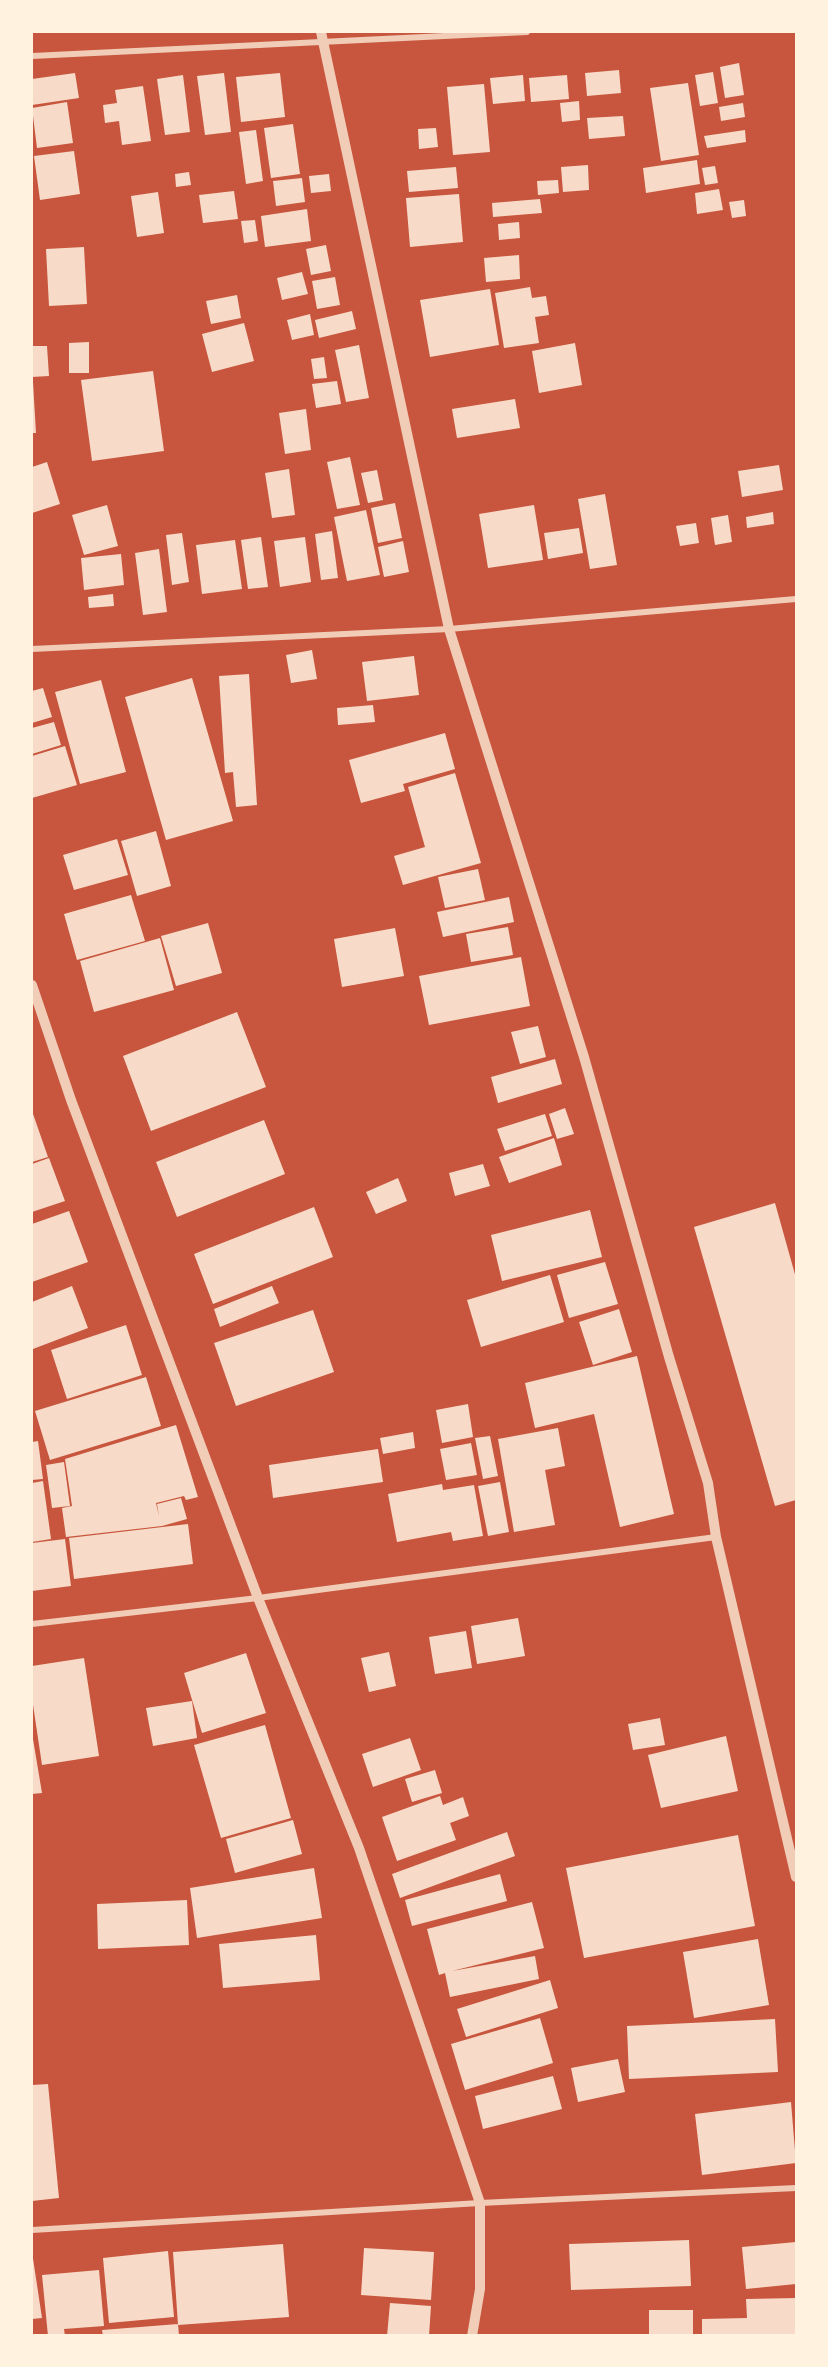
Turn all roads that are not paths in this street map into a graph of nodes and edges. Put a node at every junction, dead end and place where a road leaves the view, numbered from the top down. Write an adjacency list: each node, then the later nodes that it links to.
1 (527, 32): 2 (street)
2 (323, 37): 3 (street); 5 (street)
3 (32, 57)
4 (796, 599): 5 (street)
5 (449, 629): 6 (street); 8 (street)
6 (32, 649)
7 (32, 985): 9 (street)
8 (716, 1537): 9 (street); 11 (street)
9 (258, 1598): 10 (street); 13 (street)
10 (32, 1624)
11 (796, 1877)
12 (796, 2188): 13 (street)
13 (480, 2203): 14 (street); 15 (street)
14 (32, 2230)
15 (472, 2336)

